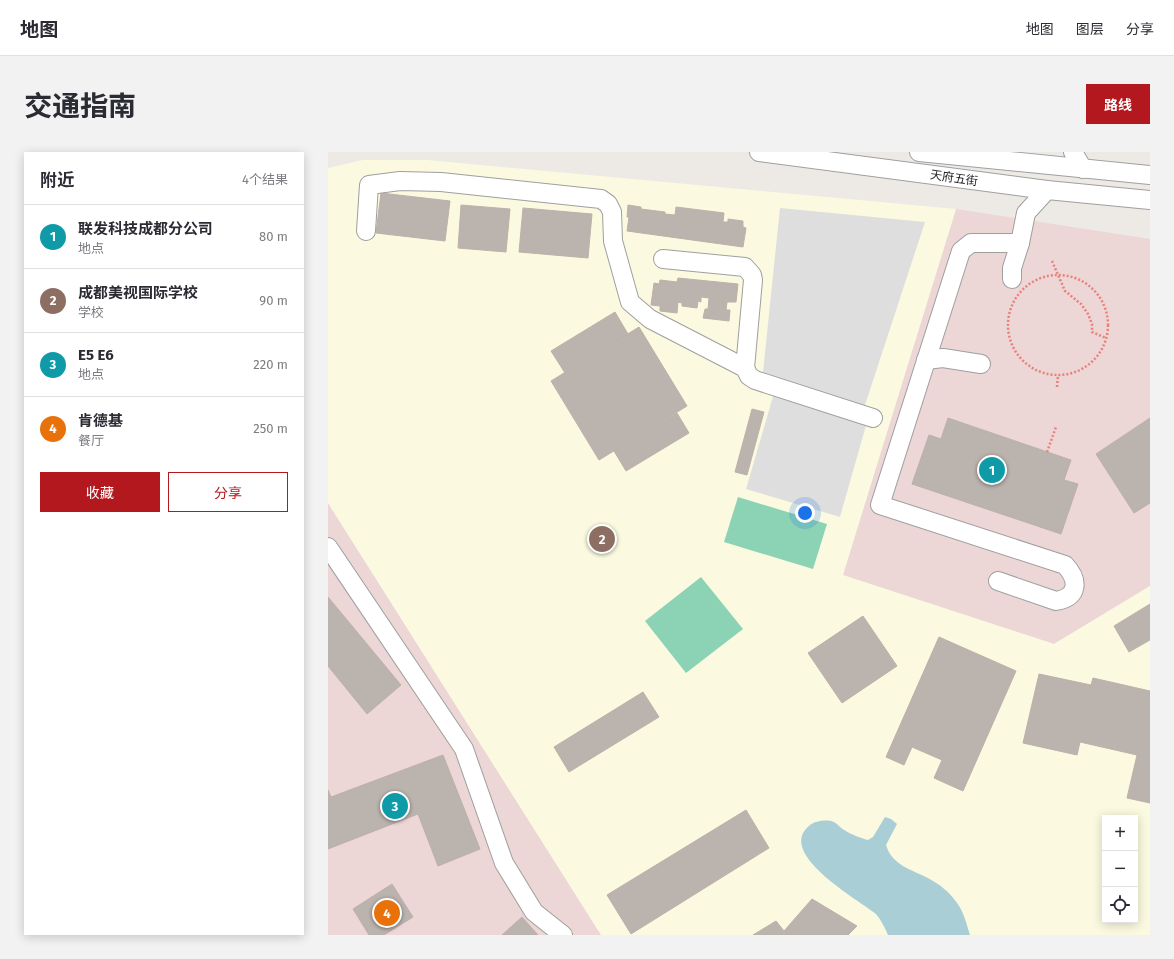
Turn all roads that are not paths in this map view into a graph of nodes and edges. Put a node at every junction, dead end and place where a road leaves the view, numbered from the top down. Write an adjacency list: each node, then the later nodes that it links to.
1 (759, 152): 6 (street, 天府五街)
2 (919, 152): 4 (street, 天府五街)
3 (1073, 152): 4 (street)
4 (1082, 169): 5 (street, 天府五街)
5 (1150, 175)
6 (1046, 190): 7 (street, 天府五街); 9 (street)
7 (1150, 200)
8 (366, 231): 14 (street)
9 (1020, 243): 11 (street); 12 (street)
10 (663, 259): 14 (street)
11 (1012, 279)
12 (926, 360): 13 (street); 17 (street)
13 (982, 364)
14 (745, 368): 15 (street)
15 (873, 418)
16 (328, 547): 18 (street)
17 (998, 581)
18 (563, 935)

